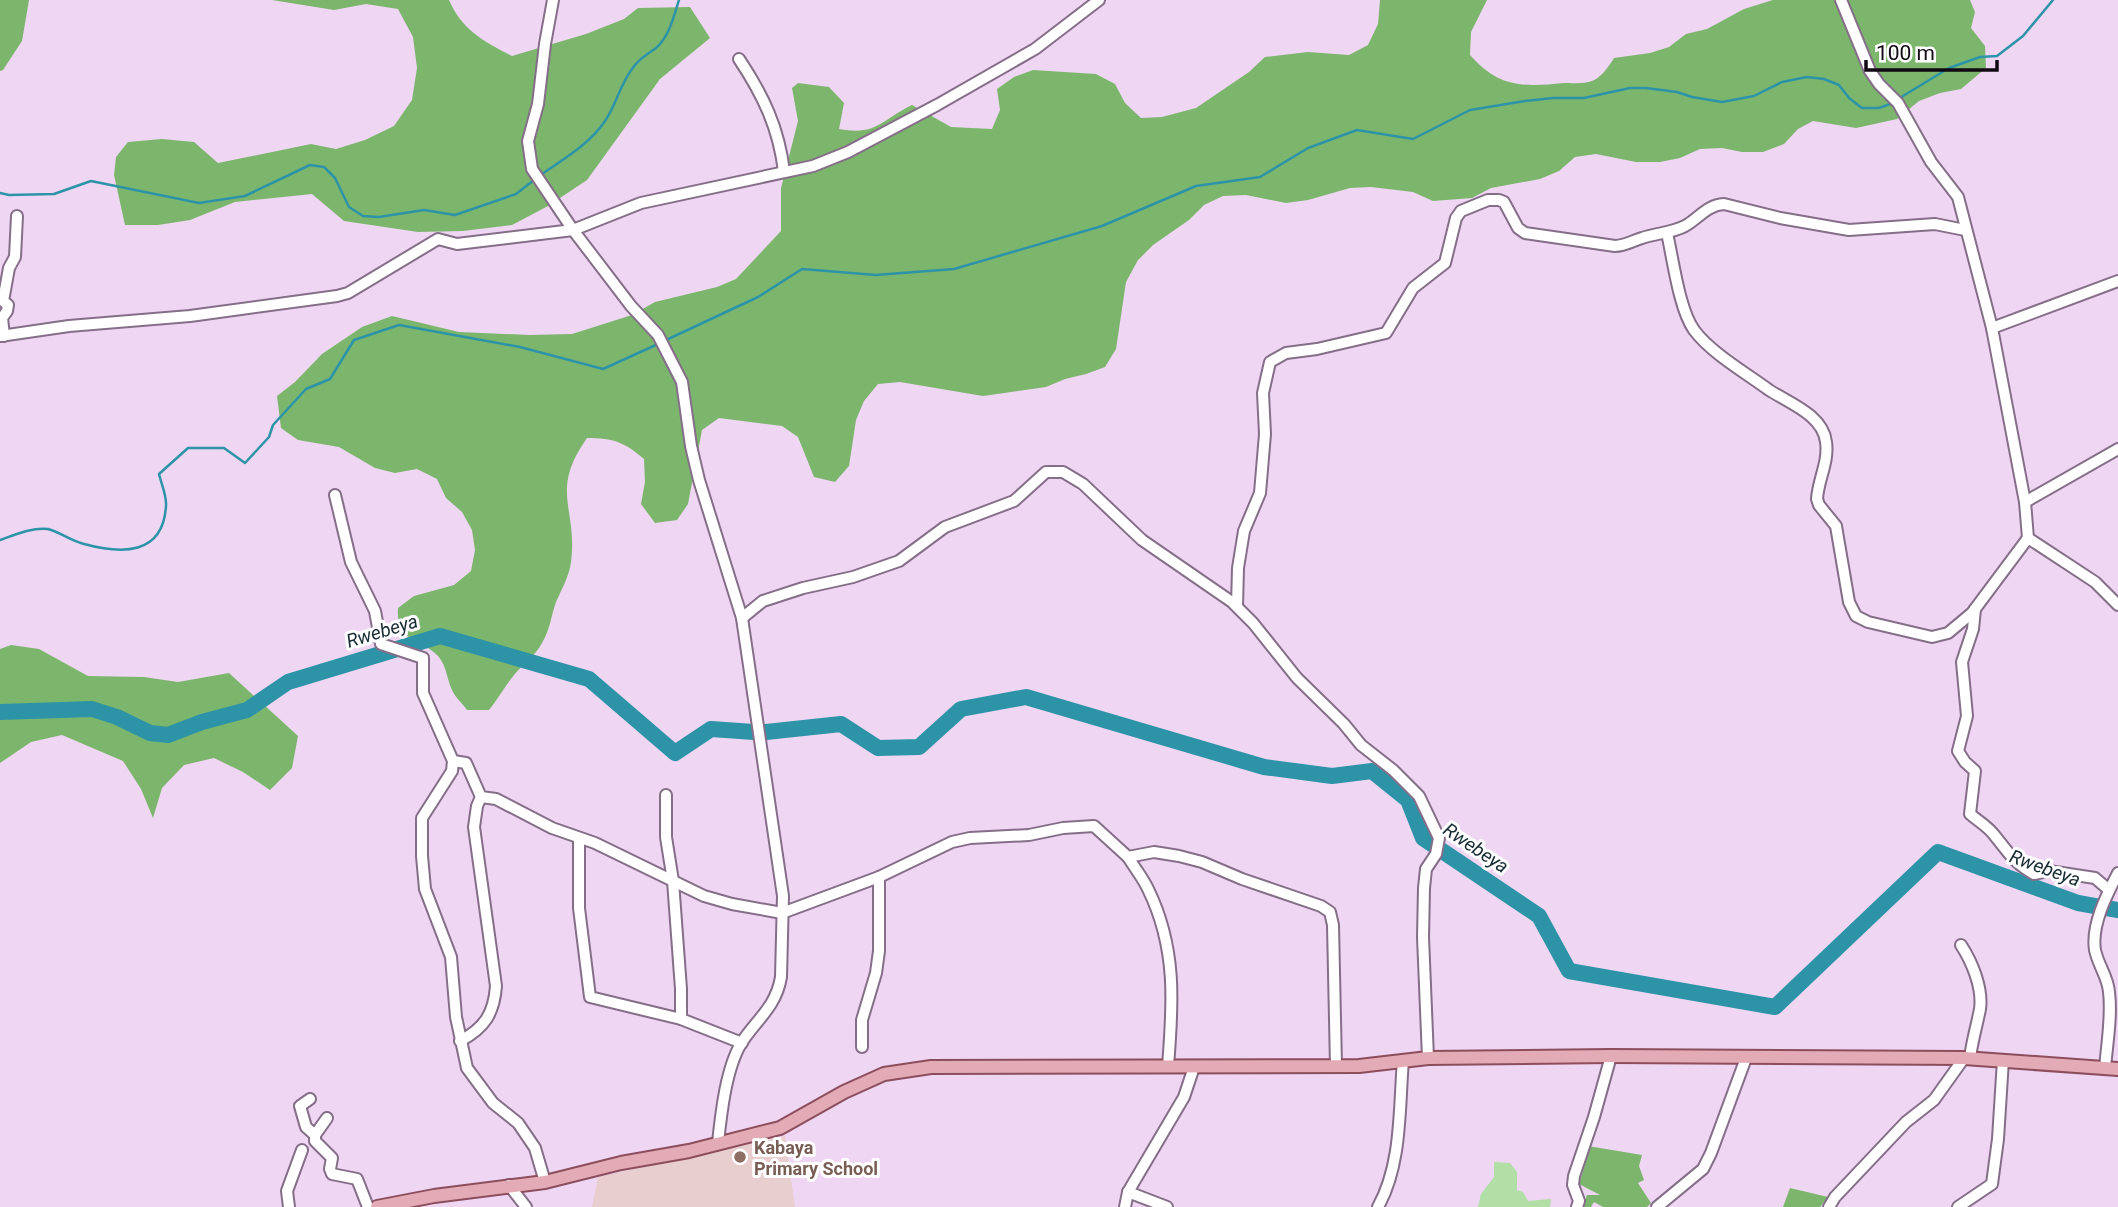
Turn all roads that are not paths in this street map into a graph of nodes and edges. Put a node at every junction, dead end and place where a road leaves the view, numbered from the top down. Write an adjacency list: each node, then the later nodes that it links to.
1 (553, 0): 7 (street)
2 (1099, 0): 5 (street)
3 (1841, 0): 8 (street)
4 (738, 59): 5 (street)
5 (783, 172): 7 (street)
6 (17, 216): 12 (street)
7 (573, 230): 12 (street); 20 (street)
8 (1965, 230): 9 (street); 11 (street)
9 (1667, 233): 18 (street); 19 (street)
10 (2118, 281): 11 (street)
11 (1992, 328): 15 (street)
12 (2, 336)
13 (2118, 449): 15 (street)
14 (335, 495): 21 (street)
15 (2025, 502): 16 (street)
16 (2028, 538): 17 (street); 19 (street)
17 (2118, 605)
18 (1237, 606): 20 (street); 37 (street)
19 (1975, 609): 29 (street)
20 (742, 618): 30 (street)
21 (453, 761): 23 (street); 33 (street)
22 (666, 795): 28 (street)
23 (481, 797): 24 (street); 33 (street)
24 (579, 838): 28 (street); 32 (street)
25 (1128, 857): 27 (street); 42 (street); 43 (street)
26 (2118, 873): 29 (street)
27 (879, 877): 30 (street); 35 (street)
28 (673, 881): 30 (street); 32 (street)
29 (2107, 893): 45 (street)
30 (782, 913): 34 (street)
31 (1961, 945): 39 (street)
32 (681, 1018): 34 (street)
33 (460, 1041): 51 (street)
34 (741, 1043): 49 (street)
35 (862, 1047)
36 (1611, 1056): 37 (main road); 38 (main road); 61 (street)
37 (1428, 1058): 40 (main road)
38 (1746, 1058): 39 (main road); 62 (street)
39 (1967, 1058): 41 (main road); 63 (street)
40 (1403, 1060): 43 (main road); 60 (street)
41 (2003, 1060): 45 (main road); 64 (street)
42 (1168, 1066): 44 (main road); 49 (main road)
43 (1336, 1066): 44 (main road)
44 (1194, 1067): 53 (street)
45 (2111, 1069)
46 (310, 1099): 48 (street)
47 (327, 1118): 48 (street)
48 (315, 1135): 55 (street)
49 (718, 1143): 51 (main road)
50 (302, 1150): 54 (street)
51 (545, 1182): 52 (main road)
52 (509, 1185): 56 (main road); 57 (street)
53 (1128, 1192): 58 (street); 59 (street)
54 (289, 1207)
55 (368, 1207)
56 (377, 1207)
57 (526, 1207)
58 (1125, 1207)
59 (1167, 1207)
60 (1378, 1207)
61 (1577, 1207)
62 (1657, 1207)
63 (1829, 1207)
64 (1958, 1207)

